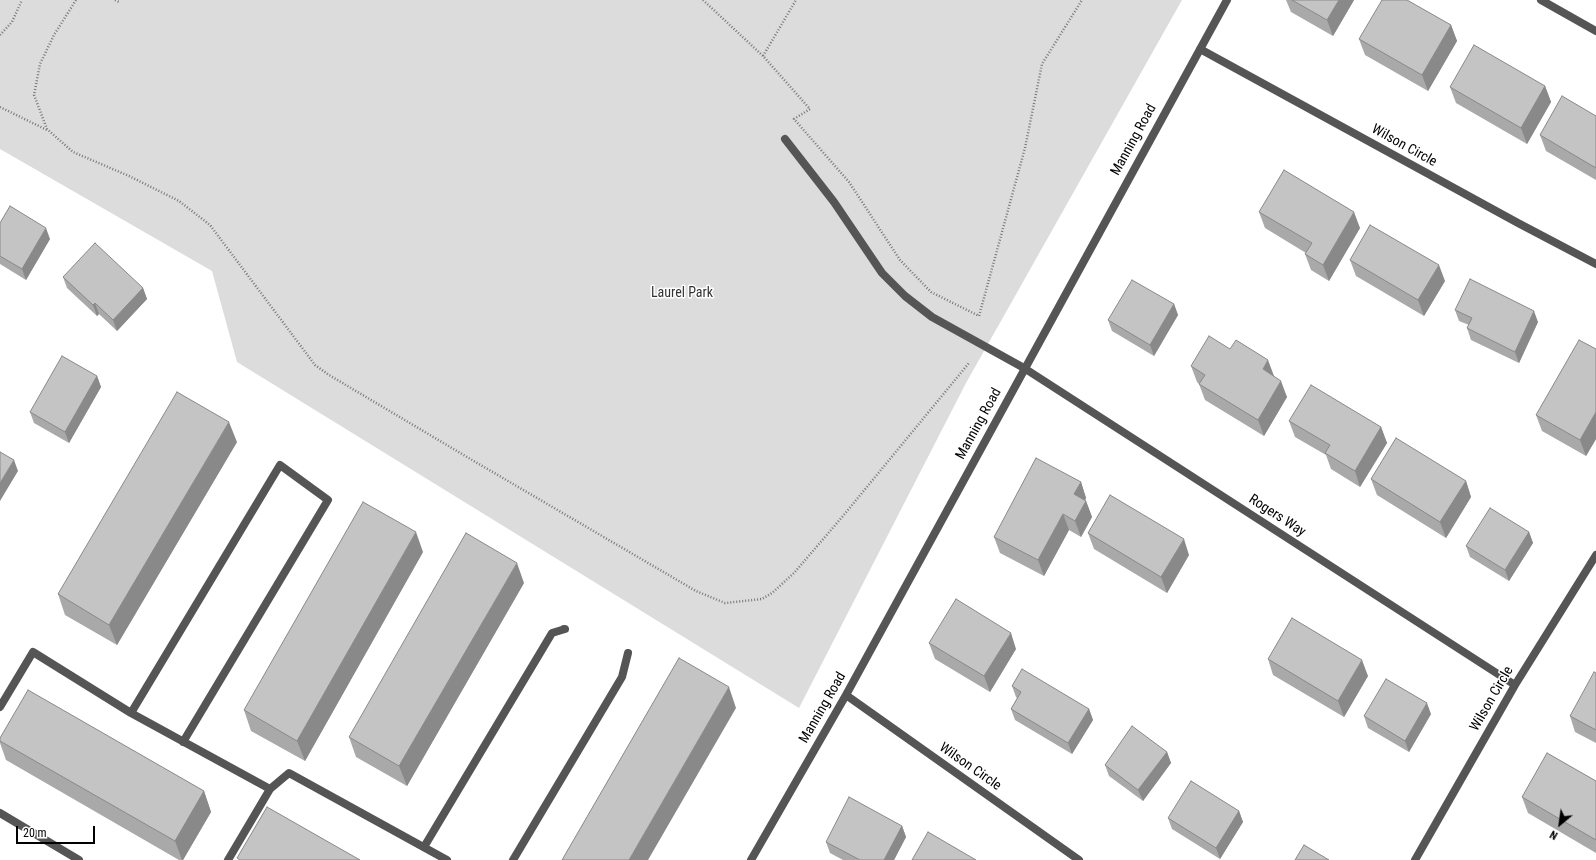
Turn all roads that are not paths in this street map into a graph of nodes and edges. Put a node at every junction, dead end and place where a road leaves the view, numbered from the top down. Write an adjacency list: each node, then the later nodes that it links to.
1 (1227, 0): 4 (street, Manning Road)
2 (1541, 0): 3 (street)
3 (1596, 31)
4 (1200, 49): 6 (street, Wilson Circle); 7 (street, Manning Road)
5 (784, 139): 7 (street, Rogers Way)
6 (1596, 264)
7 (1024, 368): 11 (street, Rogers Way); 12 (street, Manning Road)
8 (1596, 555): 11 (street, Wilson Circle)
9 (564, 629): 18 (street)
10 (628, 653): 22 (street)
11 (1515, 685): 25 (street, Wilson Circle)
12 (846, 695): 23 (street, Manning Road); 24 (street, Wilson Circle)
13 (0, 707): 14 (street)
14 (132, 713): 15 (street); 15 (street)
15 (183, 742): 16 (street)
16 (270, 790): 18 (street); 20 (street)
17 (0, 813): 19 (street)
18 (424, 847): 21 (street)
19 (79, 860)
20 (228, 860)
21 (447, 860)
22 (513, 860)
23 (751, 860)
24 (1080, 860)
25 (1415, 860)

